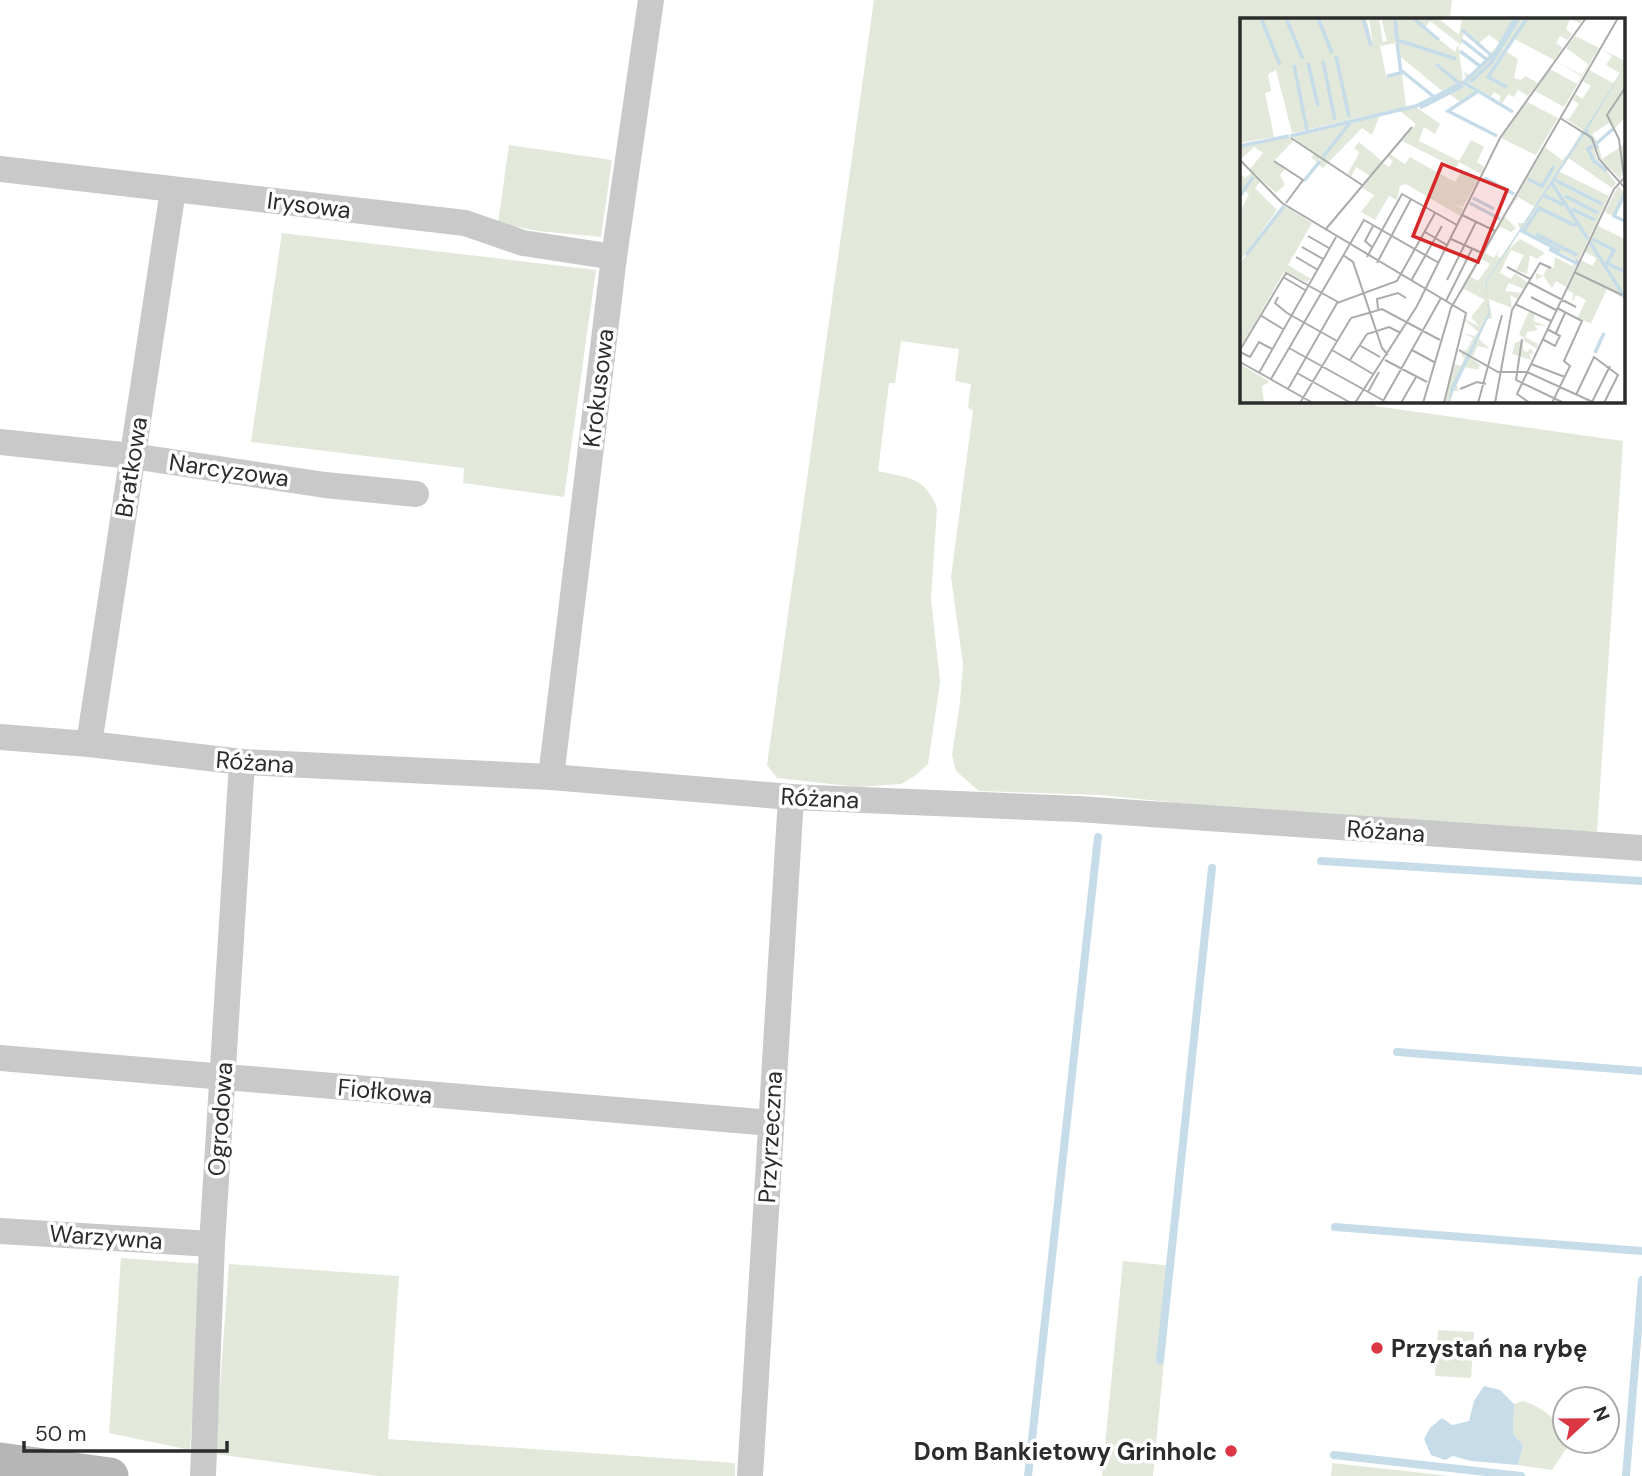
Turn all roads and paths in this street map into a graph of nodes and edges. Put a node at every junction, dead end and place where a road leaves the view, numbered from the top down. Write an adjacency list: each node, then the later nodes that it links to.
1 (651, 0): 4 (street, Krokusowa)
2 (0, 169): 3 (street, Irysowa)
3 (173, 190): 4 (street, Irysowa); 6 (street, Bratkowa)
4 (614, 257): 11 (street, Krokusowa)
5 (0, 442): 6 (street, Narcyzowa)
6 (132, 456): 7 (street, Narcyzowa); 9 (street, Bratkowa)
7 (416, 494)
8 (0, 737): 9 (street, Różana)
9 (89, 744): 10 (street, Różana)
10 (242, 762): 11 (street, Różana); 15 (street, Ogrodowa)
11 (551, 777): 12 (street, Różana)
12 (791, 797): 13 (street, Różana); 16 (street, Przyrzeczna)
13 (1642, 848)
14 (0, 1058): 15 (street, Fiołkowa)
15 (223, 1077): 16 (street, Fiołkowa); 18 (street, Ogrodowa)
16 (771, 1123): 22 (street, Przyrzeczna)
17 (0, 1231): 18 (street, Warzywna)
18 (212, 1244): 21 (street, Ogrodowa)
19 (0, 1461): 20 (street)
20 (110, 1476)
21 (203, 1476)
22 (750, 1476)

